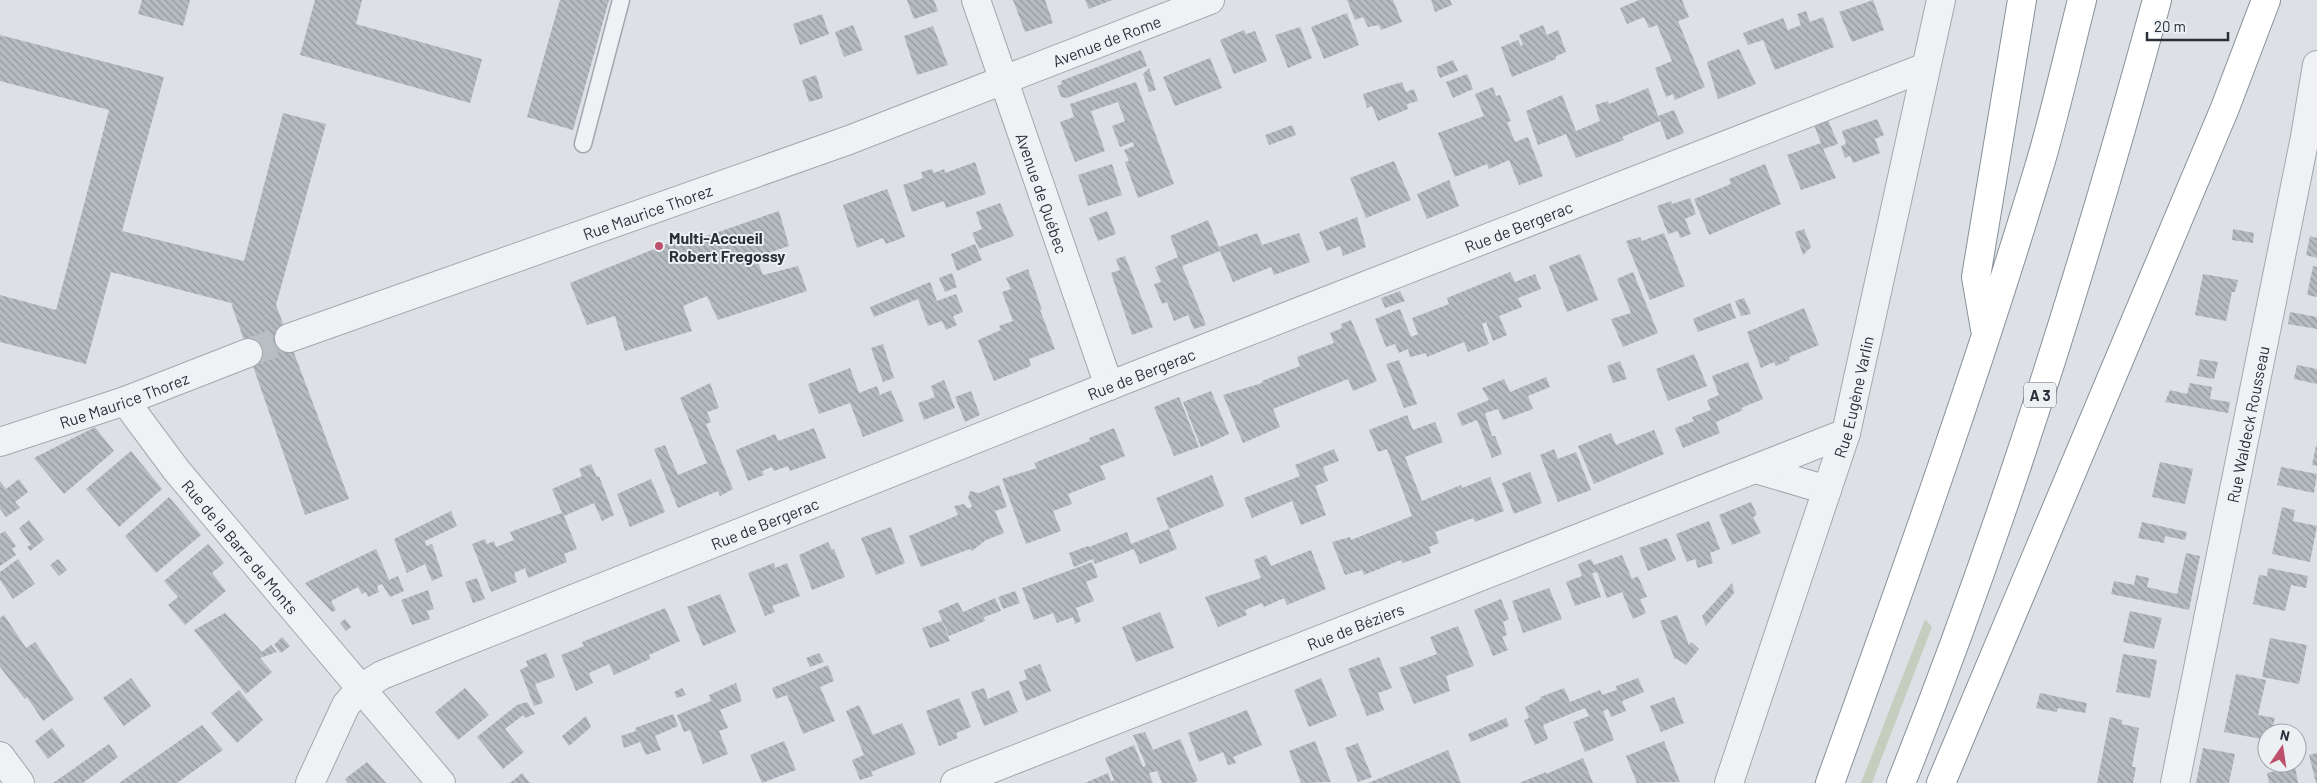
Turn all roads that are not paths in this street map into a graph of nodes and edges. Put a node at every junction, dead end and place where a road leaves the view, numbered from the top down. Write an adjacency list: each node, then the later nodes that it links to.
1 (622, 0): 13 (lane)
2 (976, 0): 11 (street, Avenue de Québec)
3 (1210, 0): 11 (street, Avenue de Rome)
4 (1941, 0): 10 (street, Rue Eugène Varlin)
5 (2022, 0): 14 (highway)
6 (2082, 0): 14 (highway)
7 (2157, 0): 31 (highway, A 3)
8 (2266, 0): 32 (highway)
9 (2317, 65): 12 (street, Rue Waldeck Rousseau)
10 (1926, 67): 17 (street, Rue de Bergerac); 19 (street, Rue Eugène Varlin)
11 (1004, 81): 15 (street, Rue Maurice Thorez); 17 (street, Avenue de Québec)
12 (2311, 140): 33 (street, Rue Waldeck Rousseau)
13 (583, 144)
14 (1986, 335): 30 (highway)
15 (290, 338)
16 (248, 352): 18 (street, Rue Maurice Thorez)
17 (1110, 386): 23 (street, Rue de Bergerac)
18 (125, 401): 20 (street, Rue Maurice Thorez); 23 (street, Rue de la Barre de Monts)
19 (1846, 432): 21 (street, Rue de Béziers); 22 (street, Rue Eugène Varlin)
20 (0, 442)
21 (1756, 468): 22 (street); 28 (street, Rue de Béziers)
22 (1827, 490): 29 (street, Rue Eugène Varlin)
23 (361, 688): 26 (street, Rue de Bergerac); 27 (street, Rue de la Barre de Monts)
24 (0, 756): 25 (street)
25 (20, 783)
26 (310, 783)
27 (441, 783)
28 (955, 783)
29 (1729, 783)
30 (1830, 783)
31 (1901, 783)
32 (1941, 783)
33 (2175, 783)

